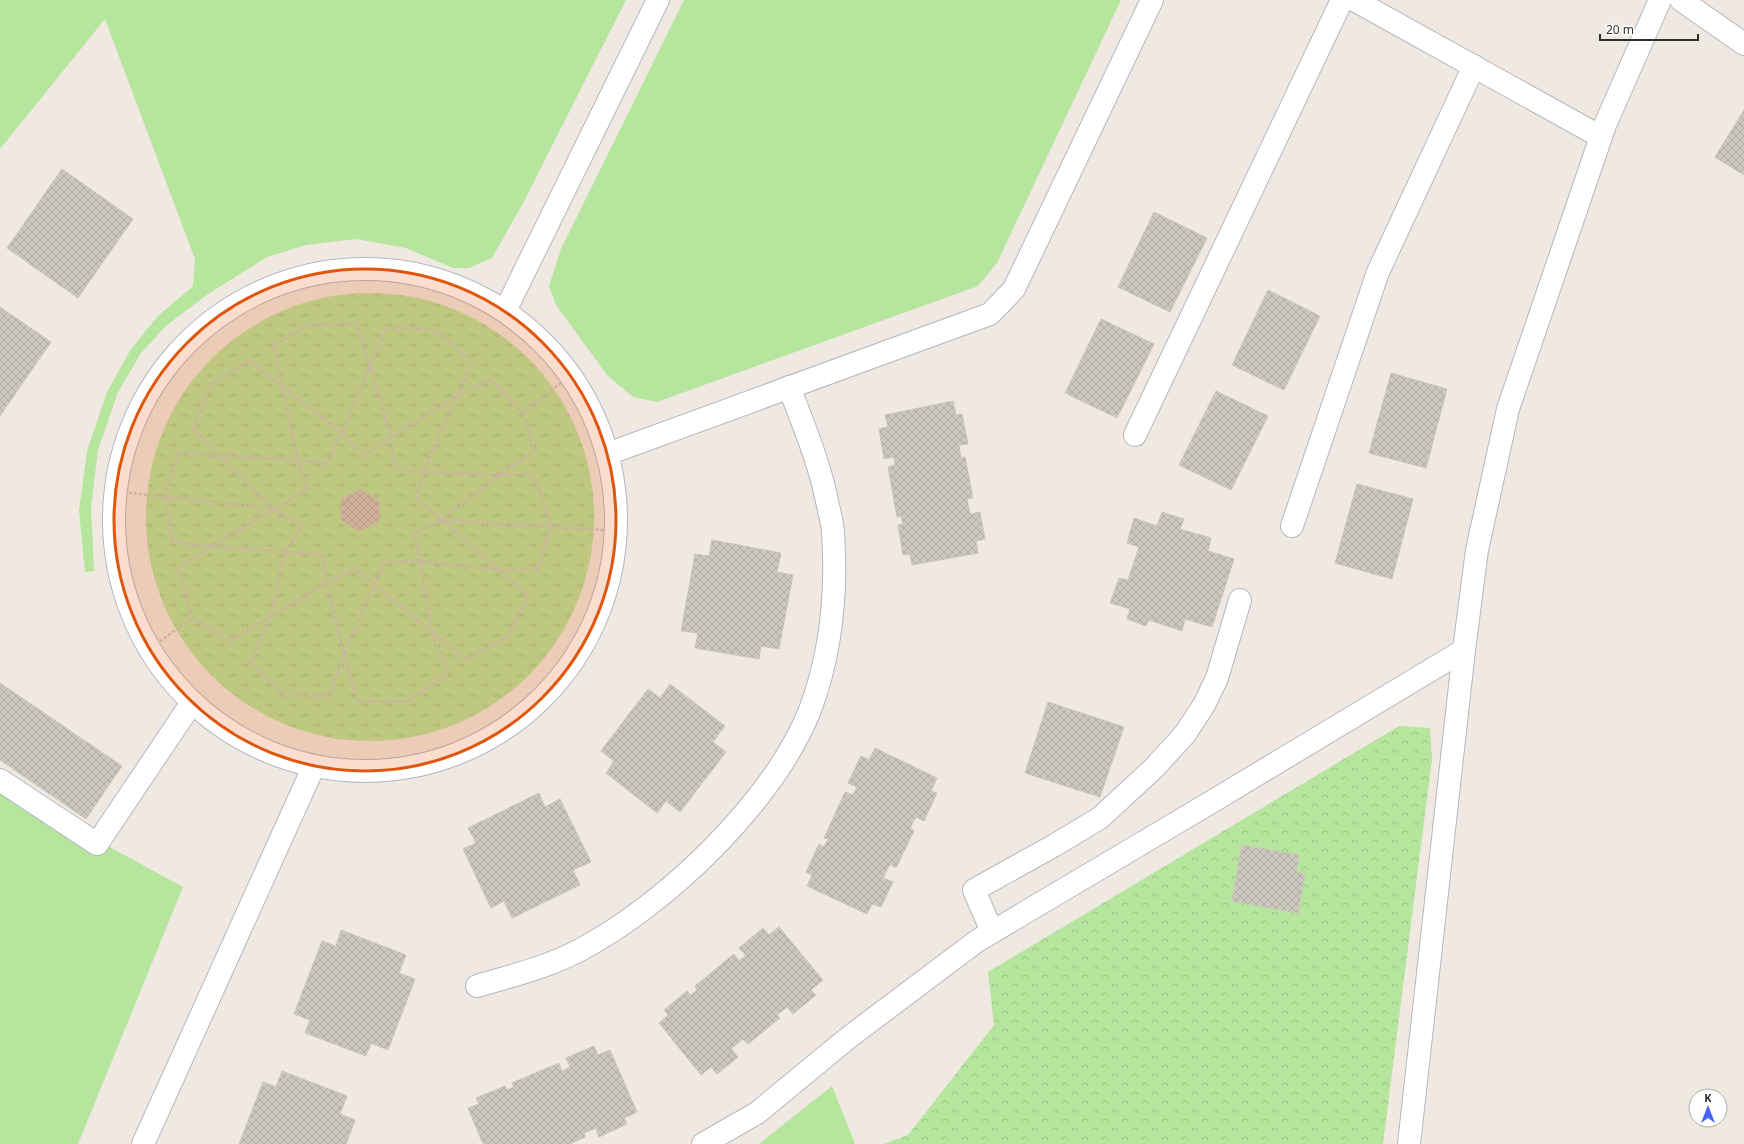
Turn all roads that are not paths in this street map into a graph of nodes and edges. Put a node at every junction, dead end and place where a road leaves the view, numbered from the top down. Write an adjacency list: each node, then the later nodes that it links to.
1 (658, 0): 10 (street)
2 (1152, 0): 11 (street)
3 (1342, 0): 12 (street)
4 (1354, 0): 8 (street)
5 (1660, 0): 9 (street)
6 (1681, 0): 7 (street)
7 (1744, 44)
8 (1474, 66): 9 (street); 14 (street)
9 (1601, 137): 16 (street)
10 (506, 310): 13 (street); 17 (street)
11 (789, 387): 13 (street); 21 (street)
12 (1135, 435)
13 (610, 453): 18 (street)
14 (1292, 526)
15 (1240, 600): 20 (street)
16 (1464, 650): 20 (street); 24 (street)
17 (191, 704): 18 (street); 19 (street)
18 (313, 768): 22 (street)
19 (0, 780)
20 (992, 932): 23 (street)
21 (477, 986)
22 (143, 1144)
23 (703, 1144)
24 (1409, 1144)

